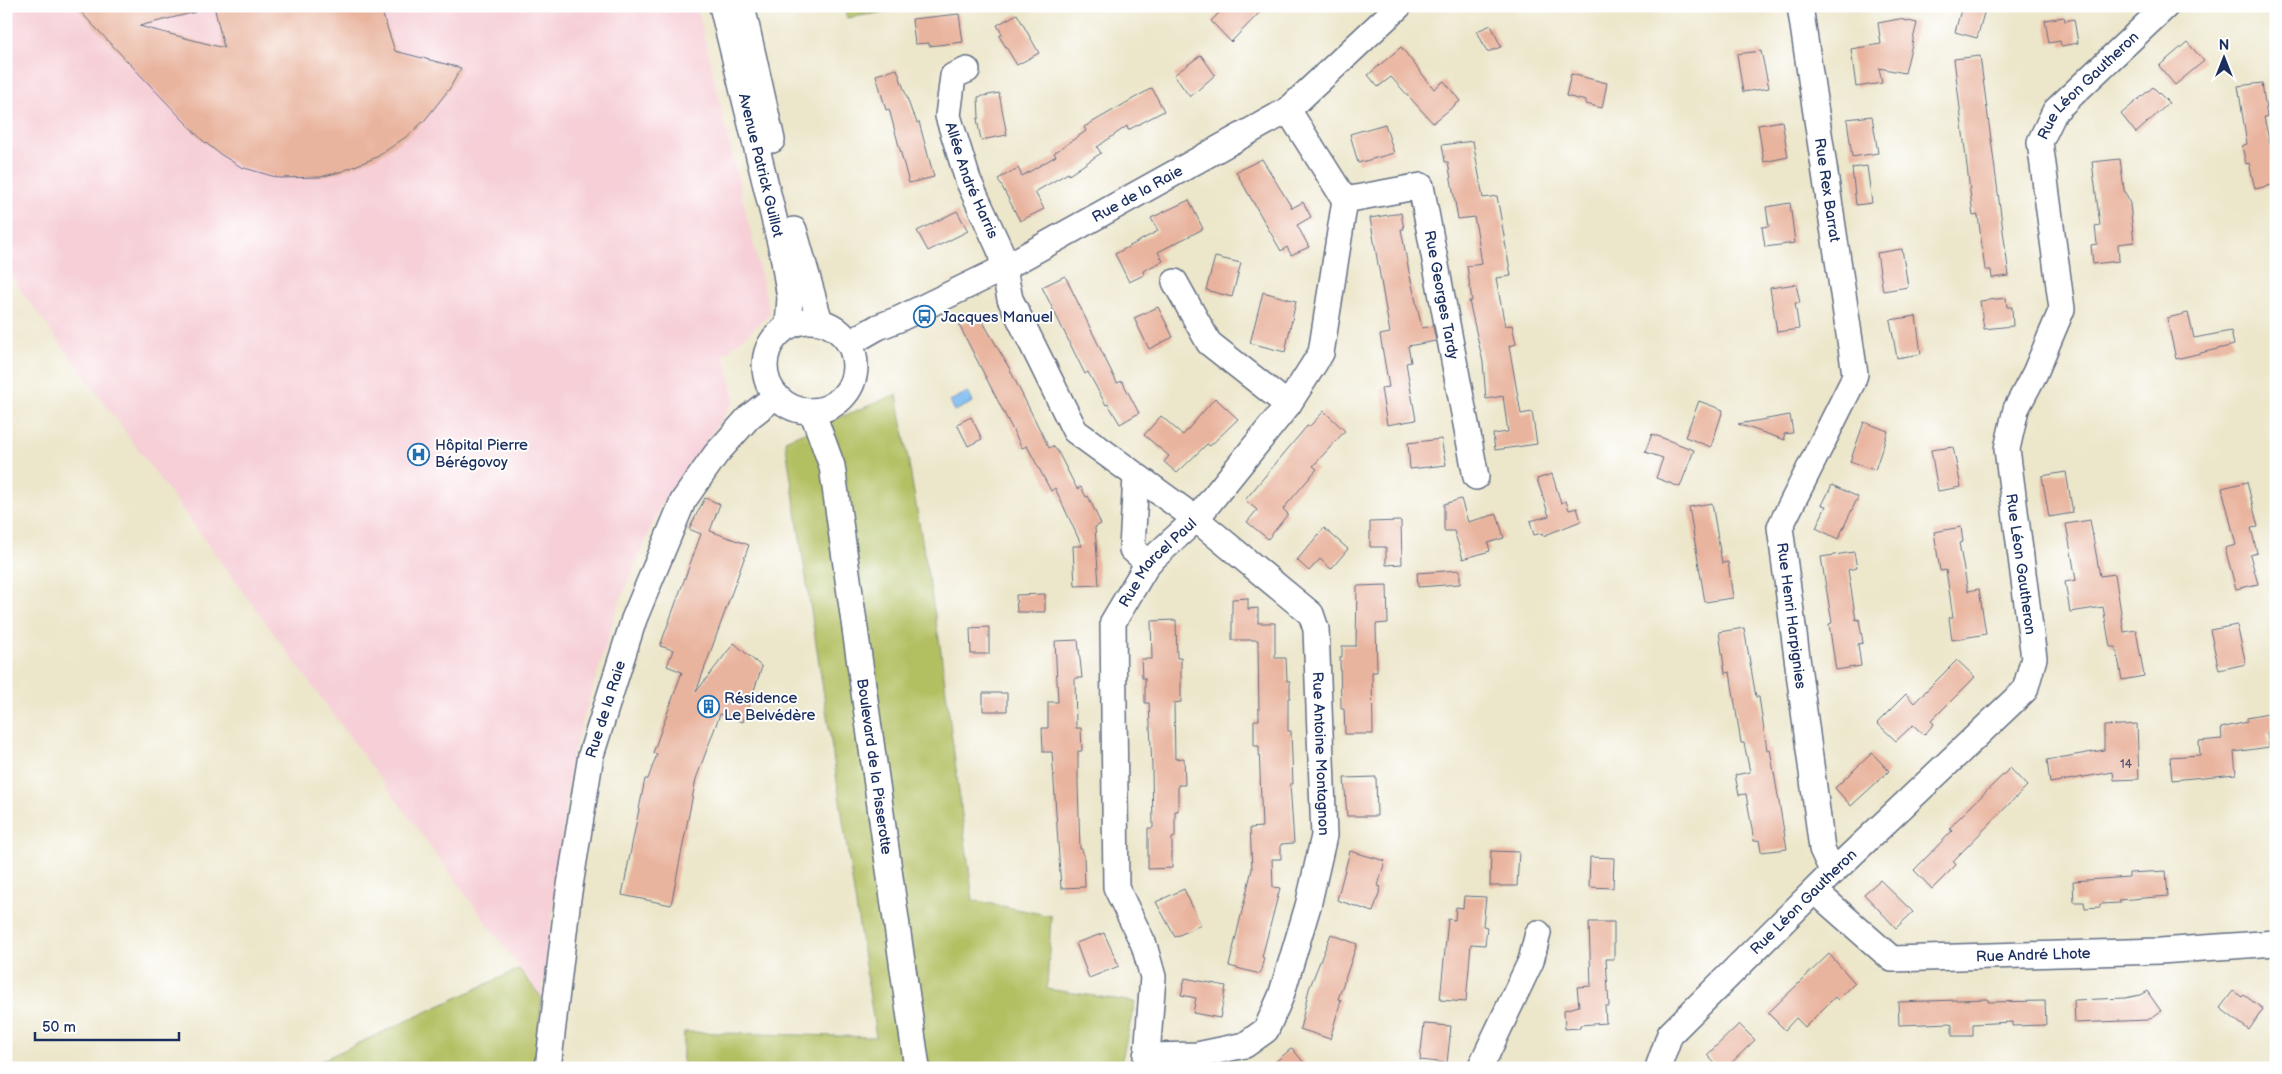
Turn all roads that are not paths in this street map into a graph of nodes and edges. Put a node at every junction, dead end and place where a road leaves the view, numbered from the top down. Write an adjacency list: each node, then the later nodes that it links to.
1 (722, 6): 12 (street, Avenue Patrick Guillot)
2 (742, 6): 11 (street, Avenue Patrick Guillot)
3 (1398, 6): 7 (street, Rue de la Raie)
4 (1800, 6): 14 (street, Rue Rex Barrat)
5 (2166, 6): 22 (street, Rue Léon Gautheron)
6 (967, 70): 9 (street, Allée André Harris)
7 (1288, 110): 8 (street); 9 (street, Rue de la Raie)
8 (1345, 200): 16 (street, Rue Marcel Paul); 19 (street, Rue Georges Tardy)
9 (1002, 268): 13 (street, Rue de la Raie); 18 (street, Rue Antoine Montagnon)
10 (1175, 282): 16 (street)
11 (820, 322): 12 (street); 13 (street)
12 (788, 326): 15 (street)
13 (850, 343): 17 (street)
14 (1855, 374): 22 (street, Rue Henri Harpignies)
15 (776, 396): 17 (street); 27 (street, Rue de la Raie)
16 (1288, 406): 20 (street, Rue Marcel Paul)
17 (824, 408): 28 (street, Boulevard de la Pisserotte)
18 (1136, 476): 20 (street, Rue Antoine Montagnon); 21 (street)
19 (1476, 477)
20 (1196, 519): 21 (street, Rue Marcel Paul); 26 (street, Rue Antoine Montagnon)
21 (1148, 563): 26 (street, Rue Marcel Paul)
22 (1833, 872): 23 (street, Rue Léon Gautheron)
23 (1815, 891): 25 (street, Rue André Lhote); 30 (street, Rue Léon Gautheron)
24 (1538, 933): 29 (street)
25 (2276, 943)
26 (1146, 1062)
27 (548, 1068)
28 (917, 1068)
29 (1480, 1068)
30 (1658, 1068)

